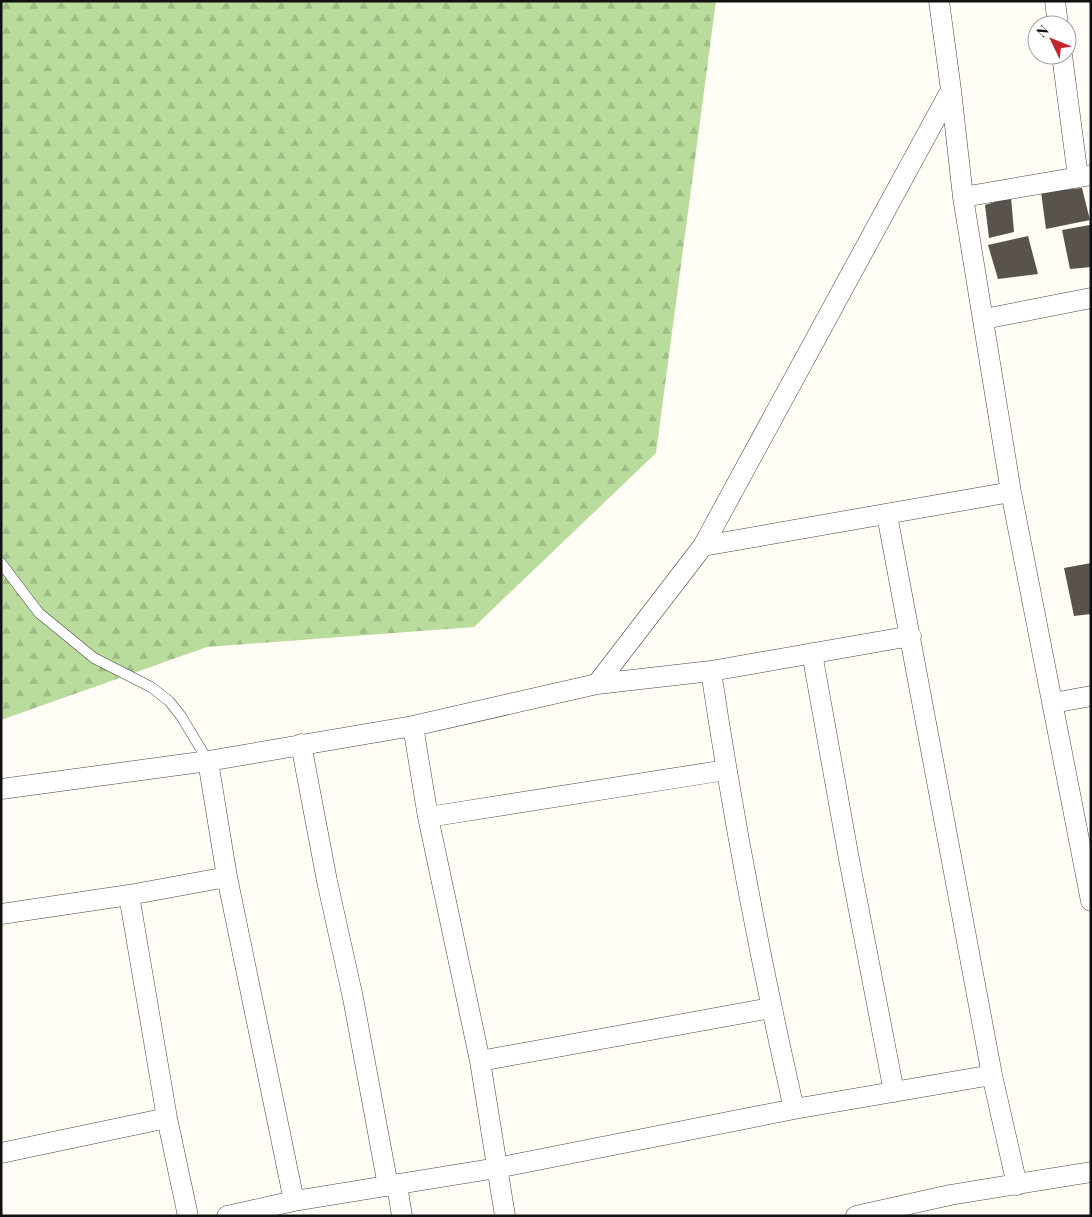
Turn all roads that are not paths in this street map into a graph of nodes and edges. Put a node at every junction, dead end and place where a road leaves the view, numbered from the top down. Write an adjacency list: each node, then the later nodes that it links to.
1 (939, 1): 5 (street)
2 (1055, 1): 3 (street)
3 (1057, 15)
4 (1064, 65): 6 (street)
5 (951, 90): 7 (street); 12 (street)
6 (1085, 176): 7 (street)
7 (963, 197): 9 (street)
8 (1091, 298): 9 (street)
9 (984, 319): 10 (street)
10 (1011, 492): 11 (street); 19 (street)
11 (887, 515): 12 (street); 14 (street)
12 (703, 546): 17 (street)
13 (1, 563): 22 (lane)
14 (911, 636): 15 (street); 33 (street)
15 (812, 653): 16 (street); 34 (street)
16 (711, 671): 17 (street); 23 (street)
17 (598, 684): 20 (street)
18 (1091, 696): 19 (street)
19 (1053, 703): 25 (street)
20 (413, 726): 21 (street); 26 (street)
21 (301, 744): 22 (street); 41 (street)
22 (208, 761): 24 (street); 27 (street)
23 (726, 770): 26 (street); 31 (street)
24 (1, 789)
25 (1082, 812): 29 (street)
26 (428, 817): 32 (street)
27 (227, 877): 28 (street); 42 (street)
28 (129, 896): 30 (street); 36 (street)
29 (1091, 901)
30 (1, 914)
31 (771, 1008): 32 (street); 35 (street)
32 (480, 1061): 38 (street)
33 (992, 1075): 34 (street); 40 (street)
34 (894, 1092): 35 (street)
35 (794, 1109): 38 (street)
36 (167, 1118): 37 (street); 43 (street)
37 (1, 1153)
38 (497, 1168): 41 (street); 46 (street)
39 (1091, 1172): 40 (street)
40 (1017, 1184): 47 (street)
41 (392, 1185): 42 (street); 45 (street)
42 (294, 1201): 44 (street)
43 (188, 1216)
44 (227, 1216)
45 (402, 1216)
46 (505, 1216)
47 (856, 1216)

